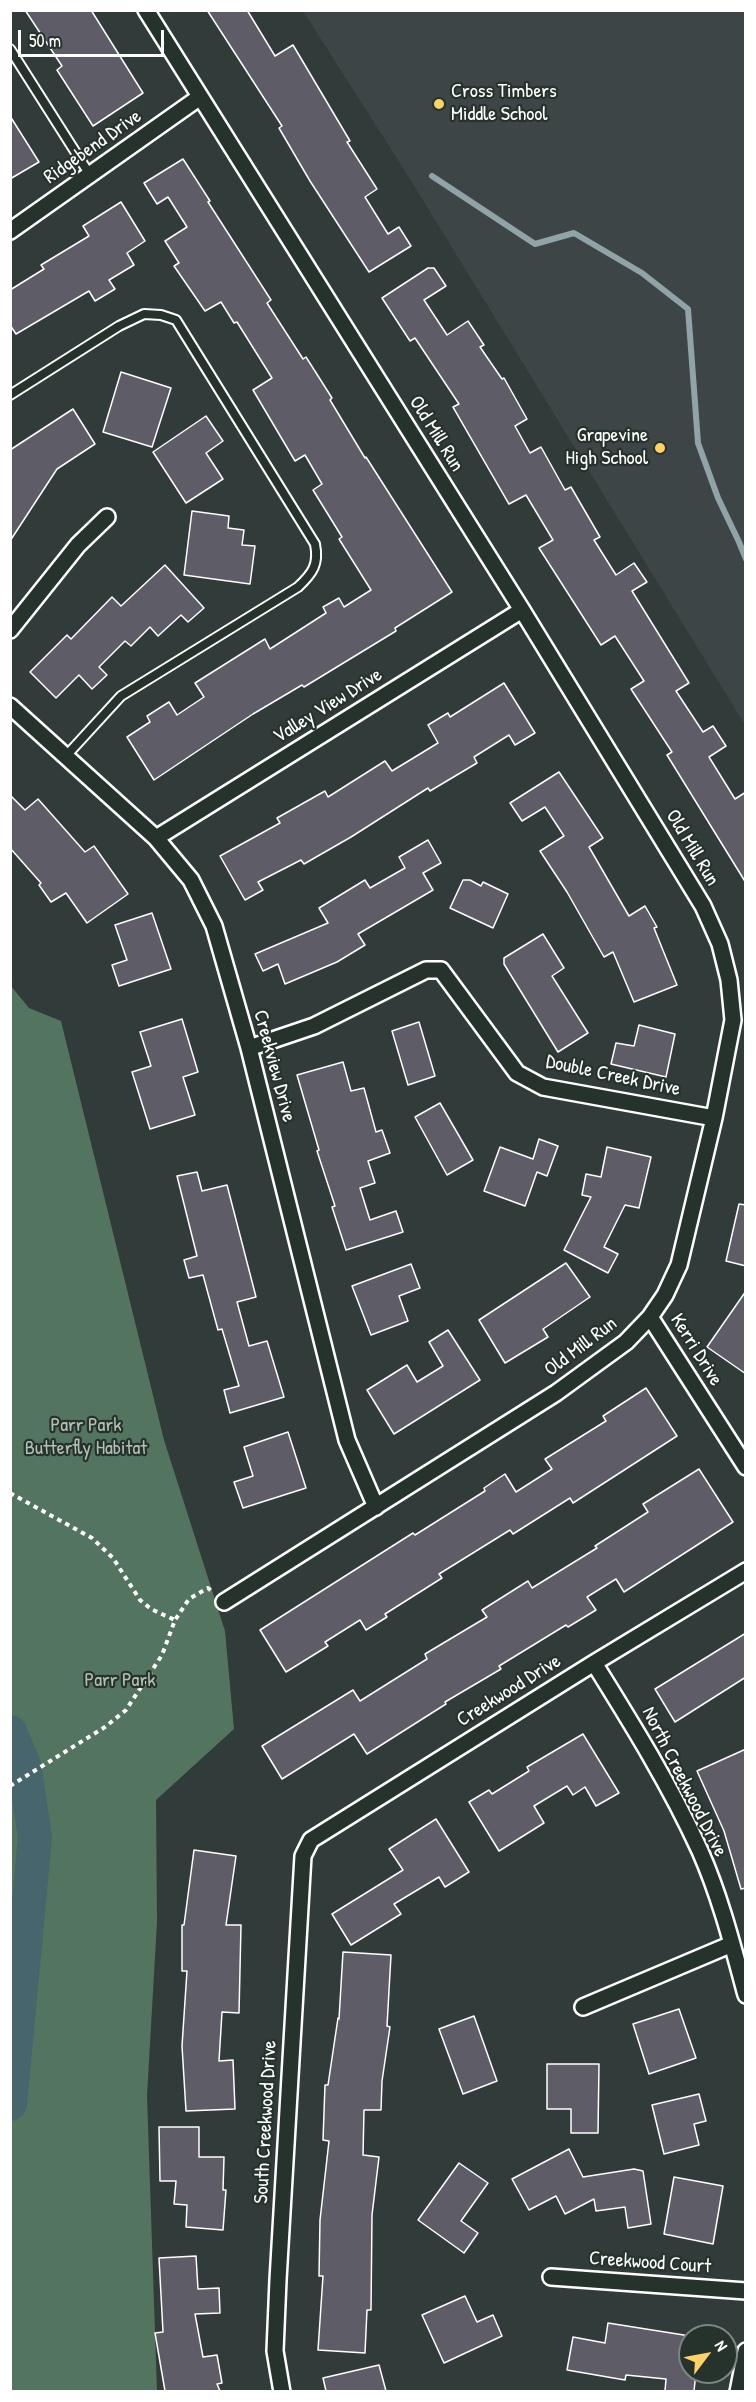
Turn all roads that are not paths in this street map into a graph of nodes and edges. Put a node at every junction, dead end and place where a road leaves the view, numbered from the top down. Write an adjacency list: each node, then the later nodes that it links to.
1 (146, 10): 3 (street, Old Mill Run)
2 (10, 49): 4 (lane)
3 (200, 97): 4 (street, Ridgebend Drive); 8 (street, Old Mill Run)
4 (90, 175): 5 (street, Ridgebend Drive)
5 (10, 231)
6 (10, 395): 11 (lane)
7 (107, 517): 9 (street)
8 (522, 610): 12 (street, Valley View Drive); 14 (street, Old Mill Run)
9 (10, 630)
10 (10, 706): 11 (street, Creekview Drive)
11 (66, 756): 12 (street, Creekview Drive)
12 (156, 838): 13 (street, Creekview Drive)
13 (249, 1048): 14 (street, Double Creek Drive); 17 (street, Creekview Drive)
14 (714, 1118): 15 (street, Old Mill Run)
15 (650, 1317): 16 (street, Kerri Drive); 17 (street, Old Mill Run)
16 (746, 1467)
17 (376, 1506): 19 (street, Old Mill Run)
18 (746, 1571): 20 (street, Creekwood Drive)
19 (224, 1602)
20 (594, 1663): 21 (street, Creekwood Drive); 22 (street, North Creekwood Drive)
21 (303, 1856): 28 (street, South Creekwood Drive)
22 (732, 1944): 23 (street, North Creekwood Drive); 24 (street)
23 (746, 1995)
24 (583, 2007)
25 (551, 2277): 26 (street, Creekwood Court)
26 (746, 2291)
27 (746, 2351): 29 (street)
28 (282, 2391)
29 (738, 2391)

